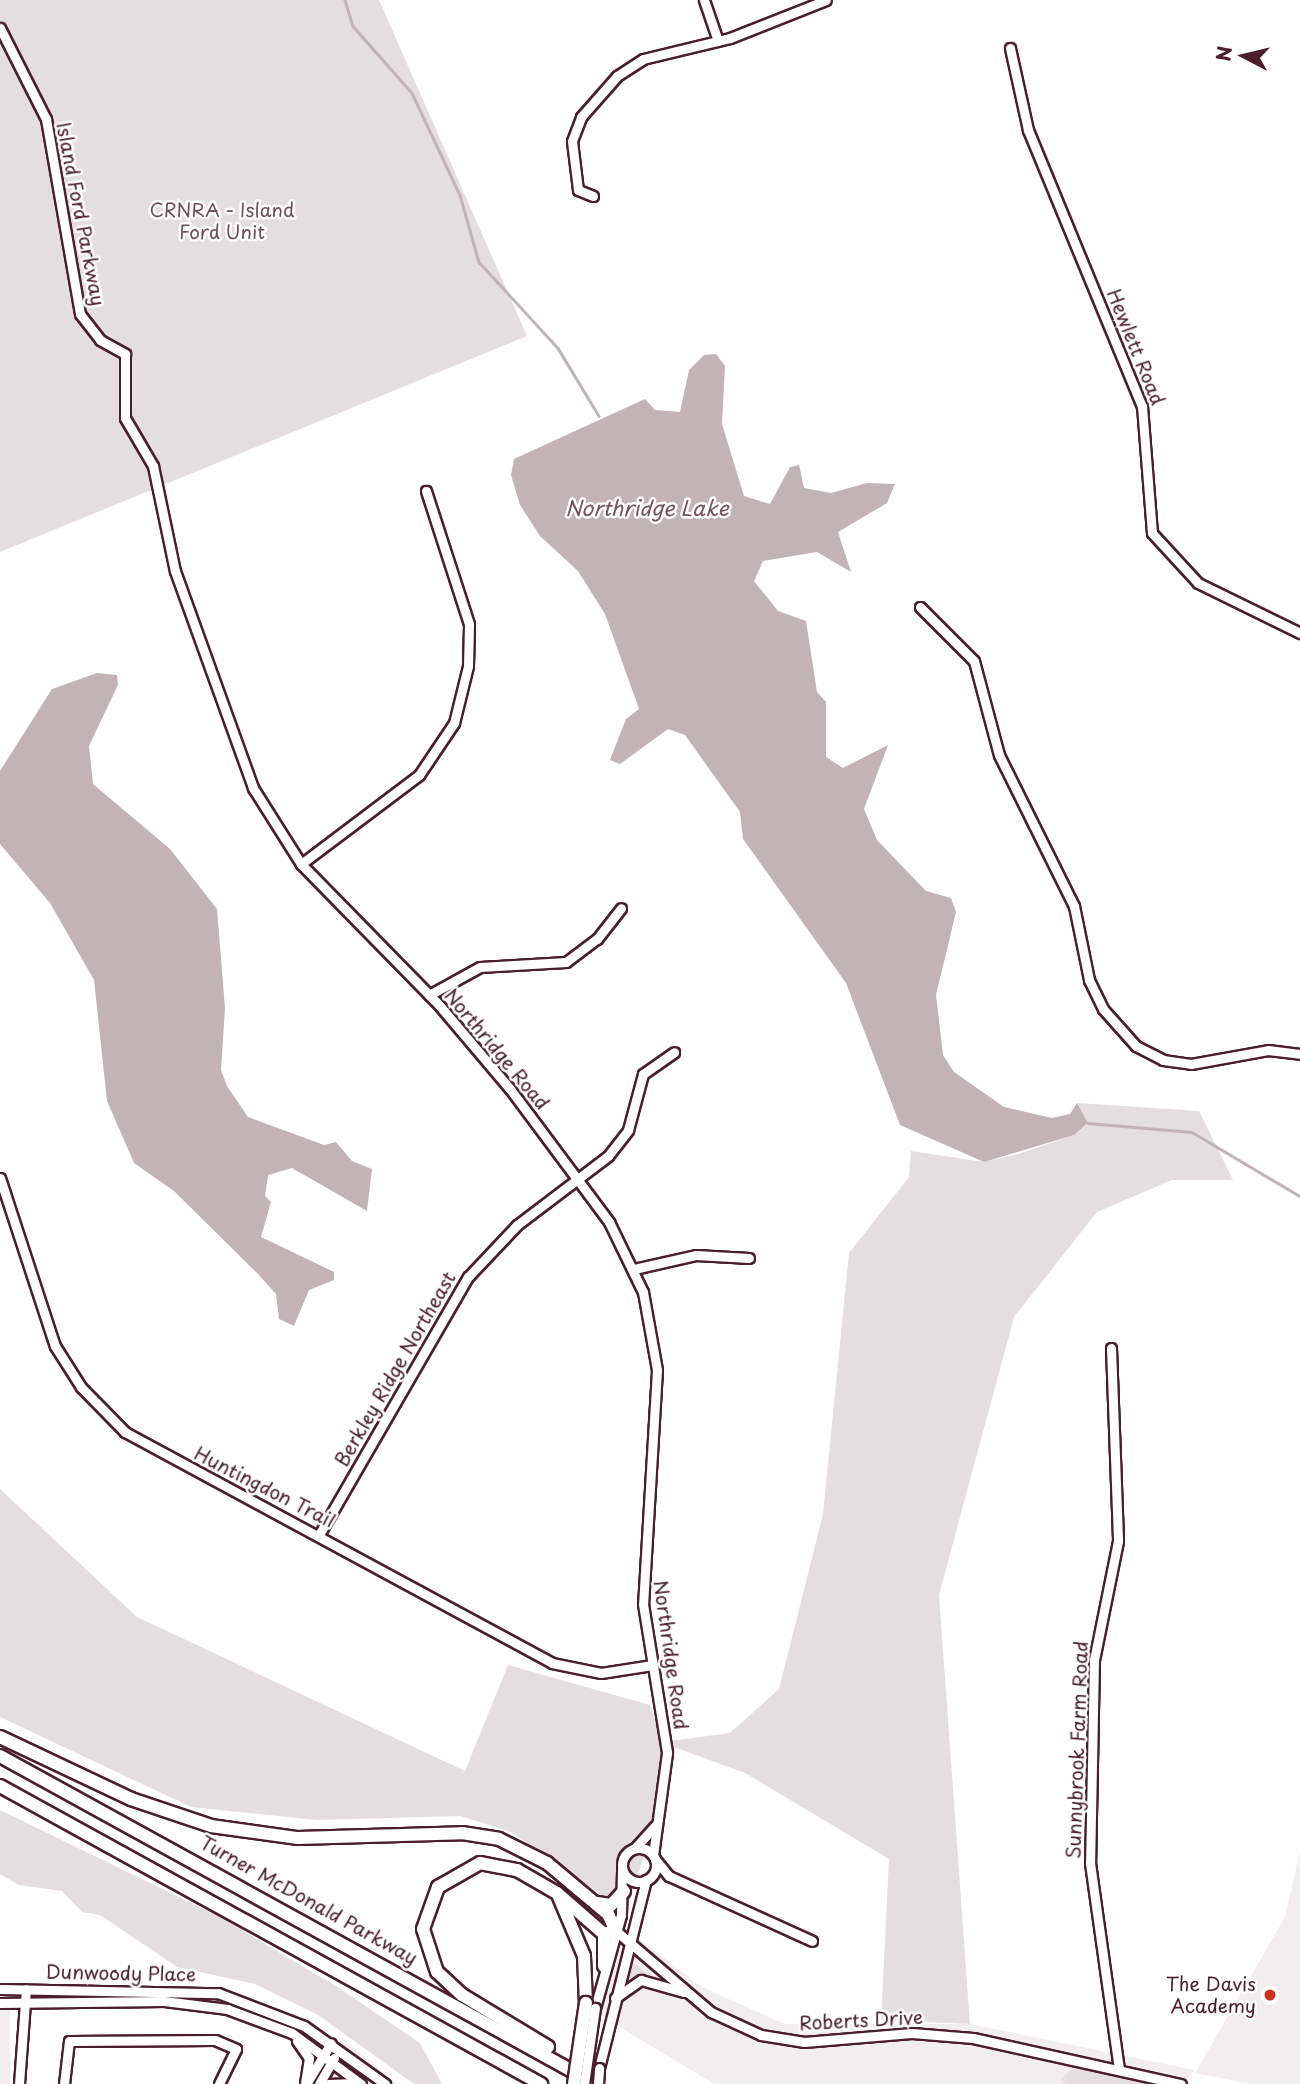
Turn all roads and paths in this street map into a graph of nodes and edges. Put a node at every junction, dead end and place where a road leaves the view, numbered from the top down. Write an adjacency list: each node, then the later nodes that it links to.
1 (704, 0): 4 (street)
2 (826, 0): 4 (street)
3 (0, 29): 7 (street, Island Ford Parkway)
4 (718, 41): 6 (street)
5 (1010, 48): 10 (street, Hewlett Road)
6 (593, 196)
7 (125, 354): 11 (street, Northridge Road)
8 (426, 491): 11 (street)
9 (920, 607): 15 (street)
10 (1300, 633)
11 (301, 864): 13 (street, Northridge Road)
12 (621, 908): 13 (street)
13 (429, 995): 17 (street, Northridge Road)
14 (674, 1052): 17 (street, Berkley Ridge Northeast)
15 (1300, 1054)
16 (0, 1178): 21 (street, Huntingdon Trail)
17 (578, 1178): 19 (street, Northridge Road); 21 (street, Berkley Ridge Northeast)
18 (749, 1258): 19 (street)
19 (634, 1269): 22 (street, Northridge Road)
20 (1111, 1348): 49 (street, Sunnybrook Farm Road)
21 (320, 1534): 22 (street, Huntingdon Trail)
22 (652, 1665): 26 (street, Northridge Road)
23 (0, 1737): 34 (highway)
24 (0, 1756): 61 (highway, Turner McDonald Parkway)
25 (0, 1786): 58 (highway)
26 (658, 1821): 27 (street); 28 (street, Northridge Road)
27 (635, 1848): 28 (street); 29 (street)
28 (654, 1857): 30 (street); 31 (street, Northridge Road)
29 (622, 1870): 31 (street); 32 (street)
30 (669, 1876): 31 (street); 37 (street)
31 (648, 1879): 36 (street, Northridge Road)
32 (624, 1891): 34 (highway); 35 (street)
33 (557, 1893): 35 (highway); 44 (highway); 62 (highway)
34 (593, 1901): 35 (highway)
35 (610, 1933): 36 (street, Roberts Drive); 38 (highway)
36 (628, 1940): 41 (street, Roberts Drive); 45 (street, Northridge Road)
37 (812, 1941)
38 (604, 1966): 44 (street)
39 (0, 1989): 40 (street, Dunwoody Place)
40 (26, 1989): 43 (street); 47 (street, Dunwoody Place)
41 (691, 1995): 45 (street); 49 (street, Roberts Drive)
42 (0, 2003): 43 (street, Dunwoody Place)
43 (25, 2003): 46 (street, Dunwoody Place); 50 (street)
44 (591, 2006): 59 (highway, bridge); 60 (street, bridge)
45 (610, 2016): 61 (street, Northridge Road, bridge)
46 (286, 2031): 48 (street, Dunwoody Place); 53 (street)
47 (335, 2046): 48 (street); 57 (street, Dunwoody Place)
48 (328, 2058): 53 (street); 54 (street); 56 (street, Dunwoody Place)
49 (1119, 2069): 63 (street, Roberts Drive)
50 (19, 2084)
51 (64, 2084): 52 (street)
52 (219, 2084)
53 (305, 2084)
54 (319, 2084)
55 (328, 2084): 56 (street)
56 (360, 2084)
57 (385, 2084)
58 (541, 2084)
59 (574, 2084)
60 (584, 2084)
61 (597, 2084)
62 (608, 2084)
63 (1181, 2084)

